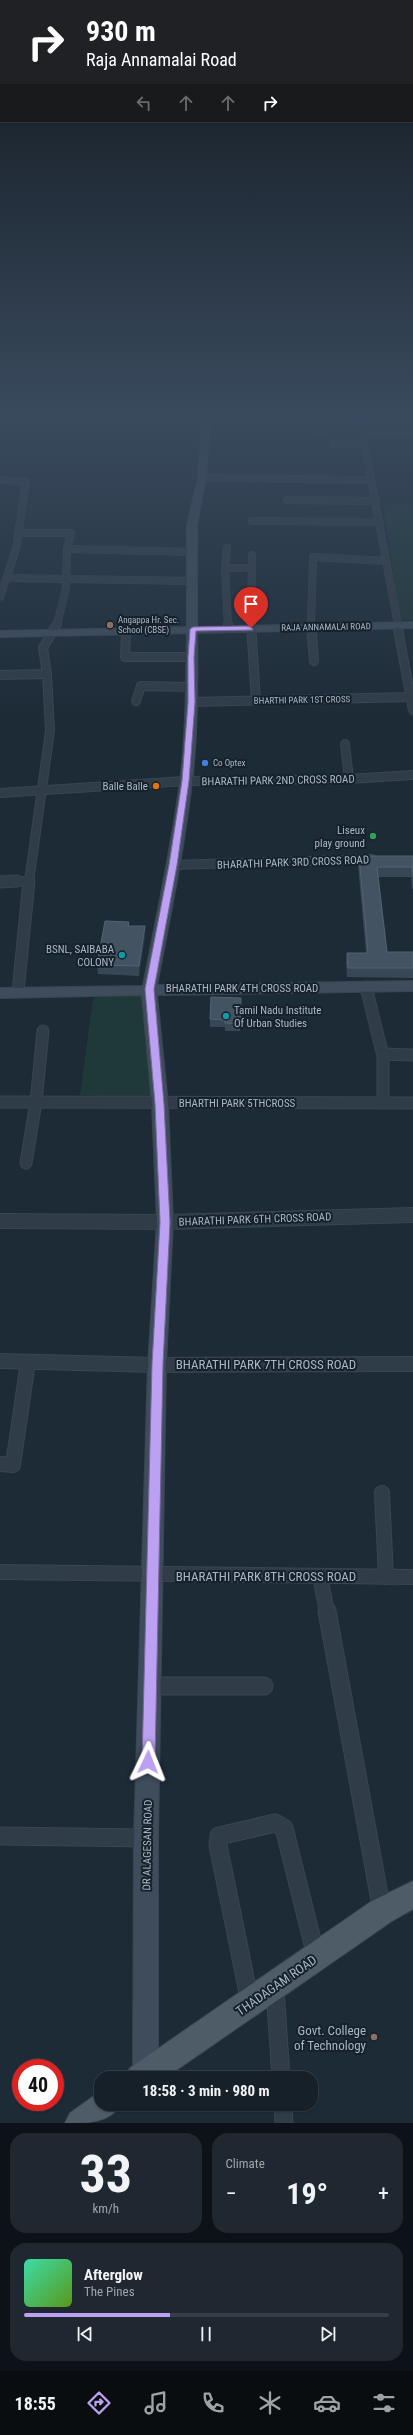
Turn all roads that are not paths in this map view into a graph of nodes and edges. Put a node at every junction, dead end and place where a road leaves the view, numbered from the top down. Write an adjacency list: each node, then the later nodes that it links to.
1 (21, 519): 5 (street)
2 (193, 519): 8 (street, DR ALAGESAN ROAD)
3 (252, 521): 4 (street)
4 (380, 522): 10 (street)
5 (19, 533): 7 (street); 13 (street)
6 (227, 548): 11 (street)
7 (67, 549): 8 (street); 14 (street)
8 (193, 552): 15 (street, DR ALAGESAN ROAD)
9 (252, 555): 12 (street)
10 (386, 561): 18 (street); 21 (street)
11 (225, 568): 12 (street); 19 (street)
12 (252, 568): 20 (street)
13 (7, 578): 14 (street); 16 (street)
14 (68, 578): 15 (street); 25 (street)
15 (193, 582): 22 (street, DR ALAGESAN ROAD)
16 (0, 597)
17 (413, 625): 18 (street, RAJA ANNAMALAI ROAD)
18 (397, 626): 21 (street, RAJA ANNAMALAI ROAD); 31 (street)
19 (228, 628): 20 (street, RAJA ANNAMALAI ROAD); 22 (street, RAJA ANNAMALAI ROAD)
20 (251, 628): 21 (street, RAJA ANNAMALAI ROAD); 33 (street)
21 (311, 628): 27 (street)
22 (193, 629): 23 (street, RAJA ANNAMALAI ROAD); 26 (street, DR ALAGESAN ROAD)
23 (126, 631): 25 (street, RAJA ANNAMALAI ROAD); 26 (street)
24 (0, 634): 25 (street, RAJA ANNAMALAI ROAD)
25 (54, 634): 28 (street)
26 (191, 657): 30 (street, DR ALAGESAN ROAD)
27 (314, 661)
28 (47, 674): 29 (street); 39 (street)
29 (0, 675)
30 (191, 694): 32 (street, BHARTHI PARK 1ST CROSS); 33 (street, BHARTHI PARK 1ST CROSS); 38 (street, DR ALAGESAN ROAD)
31 (412, 697): 33 (street, BHARTHI PARK 1ST CROSS); 34 (street)
32 (136, 701)
33 (256, 701)
34 (413, 710)
35 (345, 744): 37 (street)
36 (413, 775): 37 (street, BHARATHI PARK 2ND CROSS ROAD)
37 (349, 779): 38 (street, BHARATHI PARK 2ND CROSS ROAD)
38 (186, 781): 39 (street, BHARATHI PARK 2ND CROSS ROAD); 42 (street, DR ALAGESAN ROAD)
39 (43, 792): 40 (street, BHARATHI PARK 2ND CROSS ROAD); 43 (street)
40 (0, 793)
41 (382, 859): 42 (street, BHARATHI PARK 3RD CROSS ROAD)
42 (173, 865): 47 (street, DR ALAGESAN ROAD)
43 (29, 881): 44 (street); 48 (street)
44 (0, 882)
45 (413, 986): 46 (street, BHARATHI PARK 4TH CROSS ROAD)
46 (366, 987): 47 (street, BHARATHI PARK 4TH CROSS ROAD); 51 (street)
47 (149, 989): 48 (street, BHARATHI PARK 4TH CROSS ROAD); 57 (street, DR ALAGESAN ROAD)
48 (18, 992): 49 (street, BHARATHI PARK 4TH CROSS ROAD)
49 (0, 993)
50 (43, 1031): 54 (street)
51 (383, 1054): 52 (street); 55 (street)
52 (413, 1055)
53 (0, 1102): 54 (street, BHARTHI PARK 5THCROSS)
54 (36, 1102): 57 (street, BHARTHI PARK 5THCROSS); 58 (street)
55 (383, 1103): 56 (street, BHARTHI PARK 5THCROSS); 57 (street, BHARTHI PARK 5THCROSS)
56 (413, 1103)
57 (160, 1104): 61 (street, DR ALAGESAN ROAD)
58 (26, 1163)
59 (413, 1215): 61 (street, BHARATHI PARK 6TH CROSS ROAD)
60 (0, 1221): 61 (street, BHARATHI PARK 6TH CROSS ROAD)
61 (165, 1222): 64 (street, DR ALAGESAN ROAD)
62 (0, 1361): 63 (street, BHARATHI PARK 7TH CROSS ROAD)
63 (28, 1362): 64 (street, BHARATHI PARK 7TH CROSS ROAD); 66 (street)
64 (157, 1364): 65 (street, BHARATHI PARK 7TH CROSS ROAD); 69 (street, DR ALAGESAN ROAD)
65 (413, 1364)
66 (0, 1464)
67 (382, 1493): 71 (street)
68 (0, 1572): 69 (street, BHARATHI PARK 8TH CROSS ROAD)
69 (154, 1576): 70 (street, BHARATHI PARK 8TH CROSS ROAD); 73 (street, DR ALAGESAN ROAD)
70 (320, 1576): 71 (street, BHARATHI PARK 8TH CROSS ROAD); 78 (street)
71 (386, 1576): 72 (street, BHARATHI PARK 8TH CROSS ROAD)
72 (413, 1577)
73 (150, 1686): 74 (street); 76 (street, DR ALAGESAN ROAD)
74 (264, 1686)
75 (0, 1836): 76 (street)
76 (146, 1838): 82 (street, DR ALAGESAN ROAD)
77 (413, 1894): 78 (main road, THADAGAM ROAD)
78 (382, 1911): 79 (main road, THADAGAM ROAD)
79 (316, 1957): 80 (main road, THADAGAM ROAD); 81 (street)
80 (275, 1985): 81 (main road, THADAGAM ROAD); 84 (street)
81 (250, 2002): 83 (main road, THADAGAM ROAD)
82 (143, 2071)
83 (150, 2071)
84 (281, 2071)
85 (96, 2111): 87 (main road)
86 (283, 2111): 88 (street)
87 (80, 2123)
88 (284, 2123)

